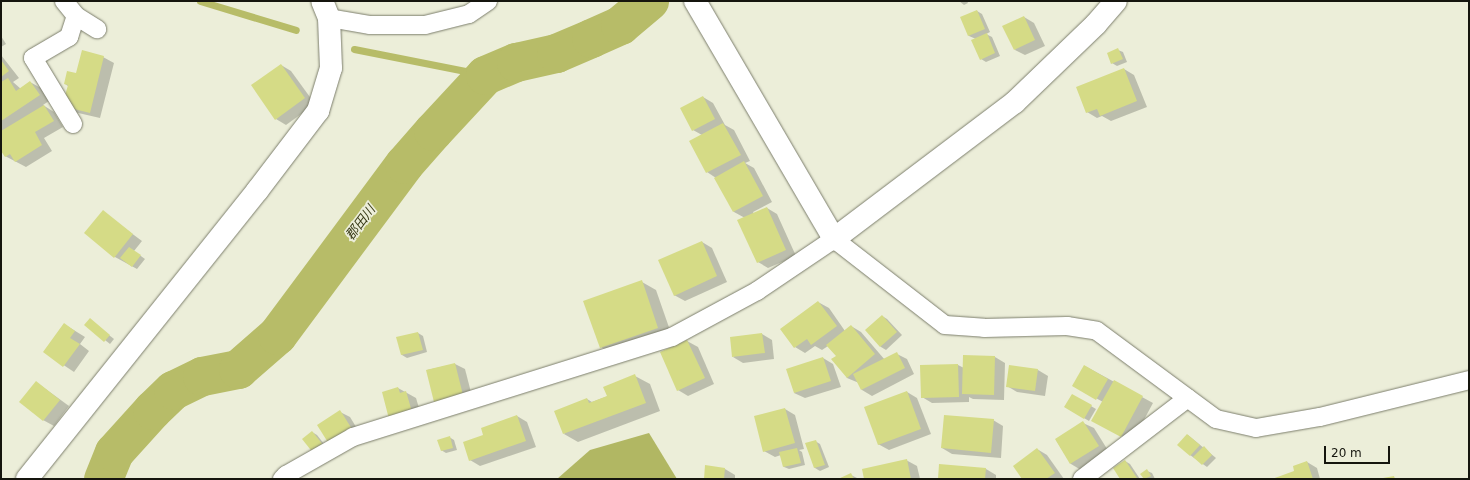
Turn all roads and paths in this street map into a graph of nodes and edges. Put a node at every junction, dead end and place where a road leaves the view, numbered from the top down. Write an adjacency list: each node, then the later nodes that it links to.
1 (64, 1): 6 (street)
2 (488, 1): 5 (street)
3 (695, 1): 9 (street)
4 (1116, 1): 9 (street)
5 (325, 9): 12 (street)
6 (76, 16): 7 (street); 8 (street)
7 (97, 29)
8 (73, 124)
9 (834, 239): 11 (street); 13 (street)
10 (1469, 380): 11 (street)
11 (1188, 398): 14 (street)
12 (27, 479)
13 (282, 479)
14 (1082, 479)

